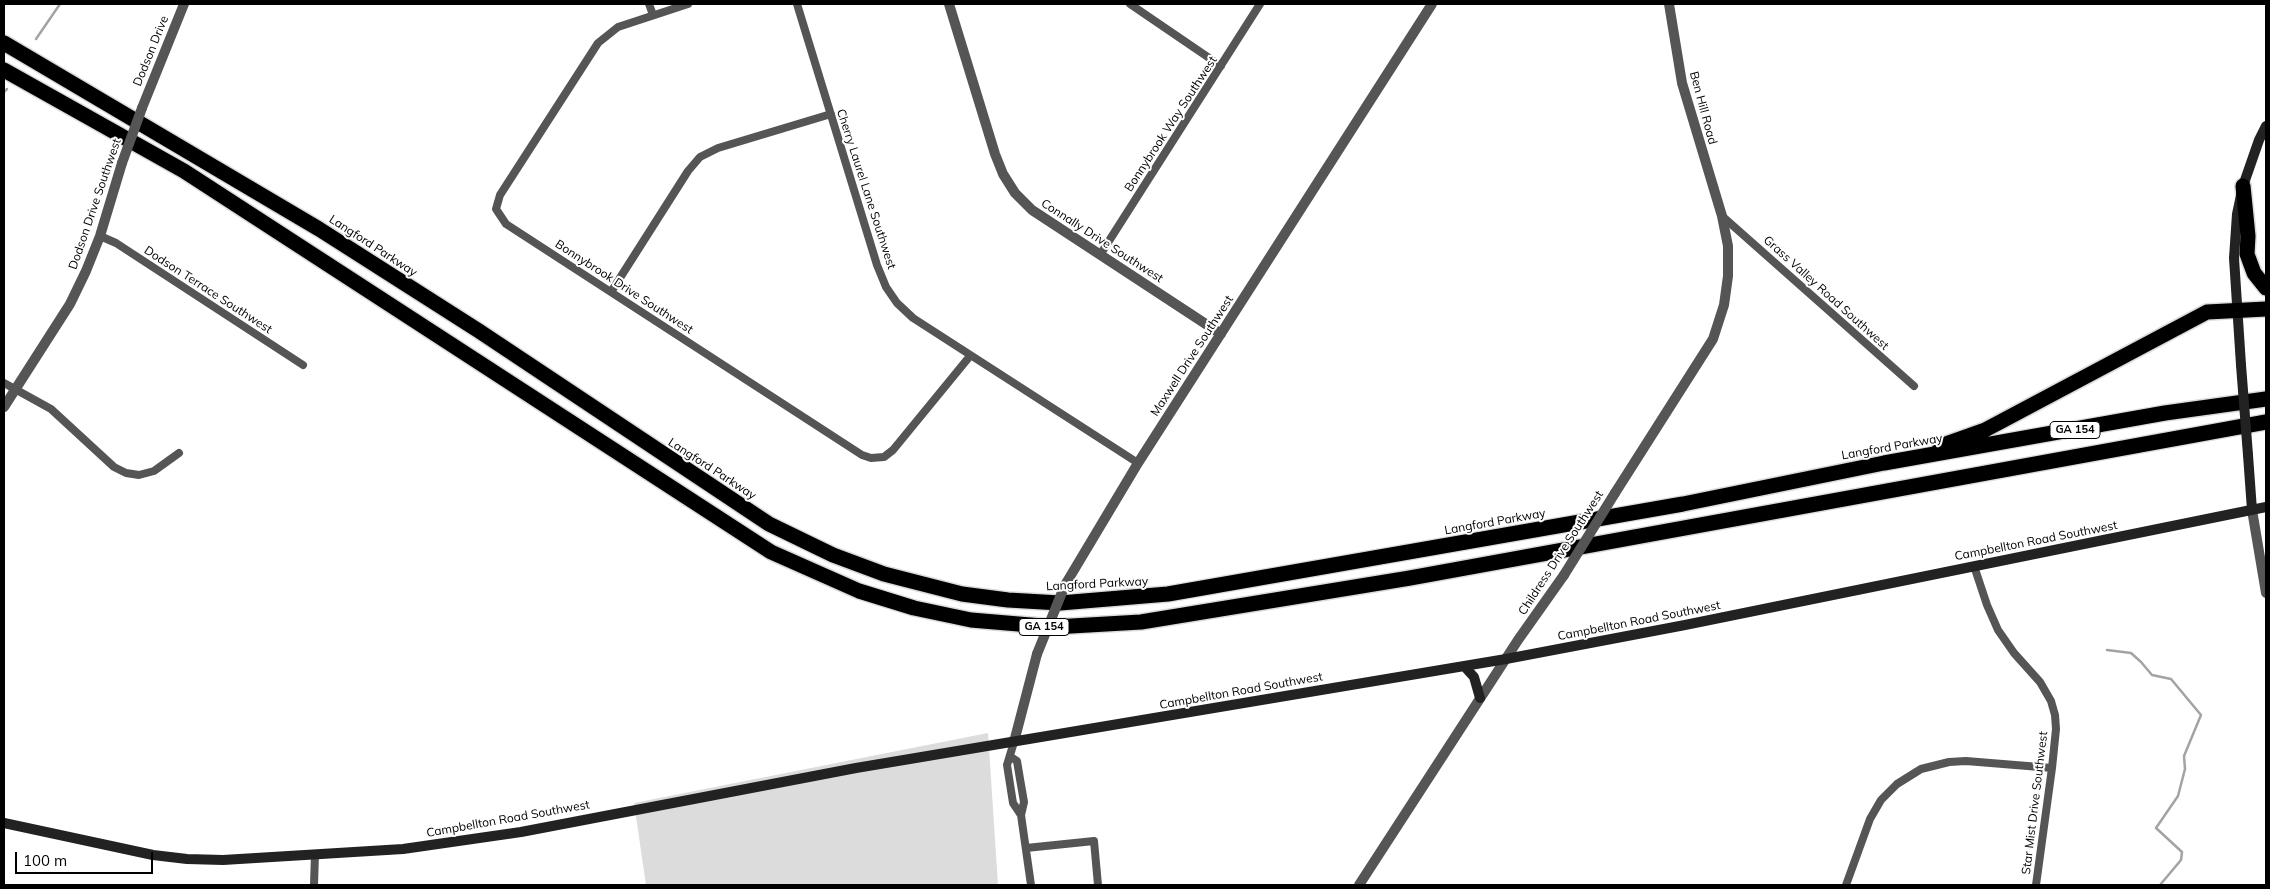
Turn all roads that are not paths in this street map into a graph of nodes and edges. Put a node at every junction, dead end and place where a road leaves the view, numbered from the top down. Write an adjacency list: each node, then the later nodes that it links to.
1 (184, 4): 14 (street, Dodson Drive)
2 (650, 4): 10 (street)
3 (688, 4): 10 (street, Bonnybrook Drive Southwest)
4 (797, 4): 15 (street, Cherry Laurel Lane Southwest)
5 (950, 4): 20 (street, Connally Drive Southwest)
6 (1130, 4): 12 (street)
7 (1260, 4): 12 (street, Bonnybrook Way Southwest)
8 (1432, 4): 25 (street, Maxwell Drive Southwest)
9 (1669, 4): 18 (street, Ben Hill Road)
10 (653, 15): 22 (street, Bonnybrook Drive Southwest)
11 (4, 43): 36 (highway, Langford Parkway / GA 154)
12 (1221, 66): 20 (street, Bonnybrook Way Southwest)
13 (4, 70): 33 (highway, GA 154)
14 (142, 108): 19 (street, Dodson Drive Southwest, bridge)
15 (831, 114): 22 (street); 26 (street, Cherry Laurel Lane Southwest)
16 (2266, 126): 17 (main road)
17 (2243, 186): 21 (highway); 24 (main road)
18 (1722, 216): 29 (street, Grass Valley Road Southwest); 41 (street, Childress Drive Southwest, bridge)
19 (100, 236): 27 (street, Dodson Terrace Southwest); 30 (street, Dodson Drive Southwest)
20 (1100, 255): 25 (street, Connally Drive Southwest)
21 (2266, 288)
22 (611, 292): 26 (street, Bonnybrook Drive Southwest)
23 (2266, 308): 24 (highway)
24 (2237, 311): 36 (highway); 38 (main road, bridge)
25 (1221, 334): 35 (street, Maxwell Drive Southwest)
26 (970, 356): 35 (street, Cherry Laurel Lane Southwest)
27 (303, 365)
28 (4, 383): 30 (street)
29 (1914, 386)
30 (15, 391): 32 (street, Dodson Drive Southwest); 34 (street)
31 (2266, 399): 36 (highway, Langford Parkway / GA 154)
32 (4, 407)
33 (2266, 422)
34 (179, 453)
35 (1138, 463): 44 (street, Maxwell Drive Southwest, bridge)
36 (1884, 463)
37 (2266, 507): 38 (main road, Campbellton Road Southwest)
38 (2252, 510): 39 (main road, Campbellton Road Southwest); 40 (street)
39 (1974, 566): 41 (main road, Campbellton Road Southwest); 45 (street, Star Mist Drive Southwest)
40 (2266, 593)
41 (1506, 658): 42 (main road, Campbellton Road Southwest); 43 (street, Childress Drive Southwest)
42 (1464, 666): 43 (main road); 44 (main road, Campbellton Road Southwest)
43 (1480, 698): 52 (street, Childress Drive Southwest)
44 (1014, 742): 47 (street); 48 (main road, Campbellton Road Southwest)
45 (2052, 768): 53 (street); 54 (street, Star Mist Drive Southwest)
46 (4, 823): 48 (main road, Campbellton Road Southwest)
47 (1026, 848): 50 (street); 51 (street)
48 (315, 854): 49 (street)
49 (314, 885)
50 (1031, 885)
51 (1098, 885)
52 (1359, 885)
53 (1846, 885)
54 (2036, 885)

